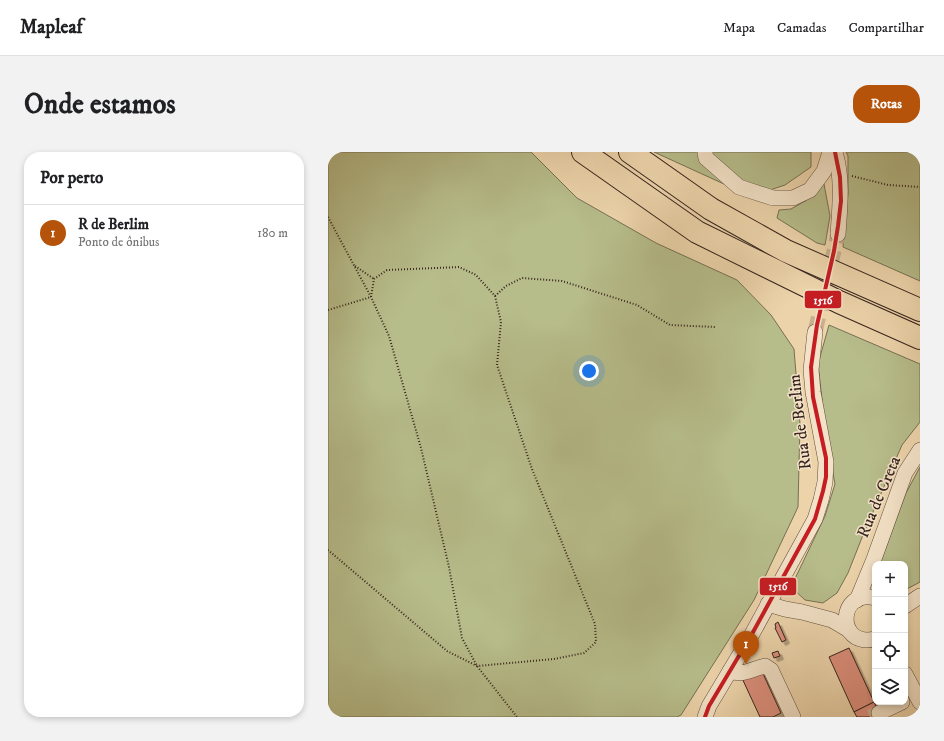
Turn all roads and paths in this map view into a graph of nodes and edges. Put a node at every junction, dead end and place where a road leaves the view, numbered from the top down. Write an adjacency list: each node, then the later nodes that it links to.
1 (583, 152): 18 (highway)
2 (630, 152): 15 (highway)
3 (830, 152): 5 (street)
4 (835, 152): 6 (street)
5 (705, 153)
6 (840, 173): 7 (path); 9 (street)
7 (920, 188)
8 (328, 217): 10 (path)
9 (838, 234)
10 (354, 265): 11 (path); 13 (path)
11 (374, 279): 12 (path); 13 (path)
12 (495, 296): 16 (path); 31 (path)
13 (371, 297): 14 (path); 31 (path)
14 (328, 310)
15 (920, 310)
16 (715, 327)
17 (815, 332): 22 (street, Rua de Berlim)
18 (920, 338)
19 (920, 450): 21 (street, Rua de Creta)
20 (328, 550): 31 (path)
21 (874, 558): 23 (street, Rua de Creta); 26 (street, Rua de Creta)
22 (777, 588): 25 (street, Rua de Berlim); 27 (street)
23 (874, 597)
24 (872, 598): 26 (street)
25 (768, 604): 27 (street); 32 (street, Rua de Berlim)
26 (853, 604): 28 (street); 29 (street, Rua de Creta)
27 (802, 612): 28 (street)
28 (819, 616): 29 (street)
29 (849, 630): 30 (street)
30 (872, 641)
31 (477, 666): 37 (path)
32 (730, 671): 38 (street, Rua de Berlim); 39 (street)
33 (908, 682): 34 (street)
34 (914, 699)
35 (896, 705): 36 (street)
36 (879, 713)
37 (517, 717)
38 (705, 717)
39 (793, 717)

